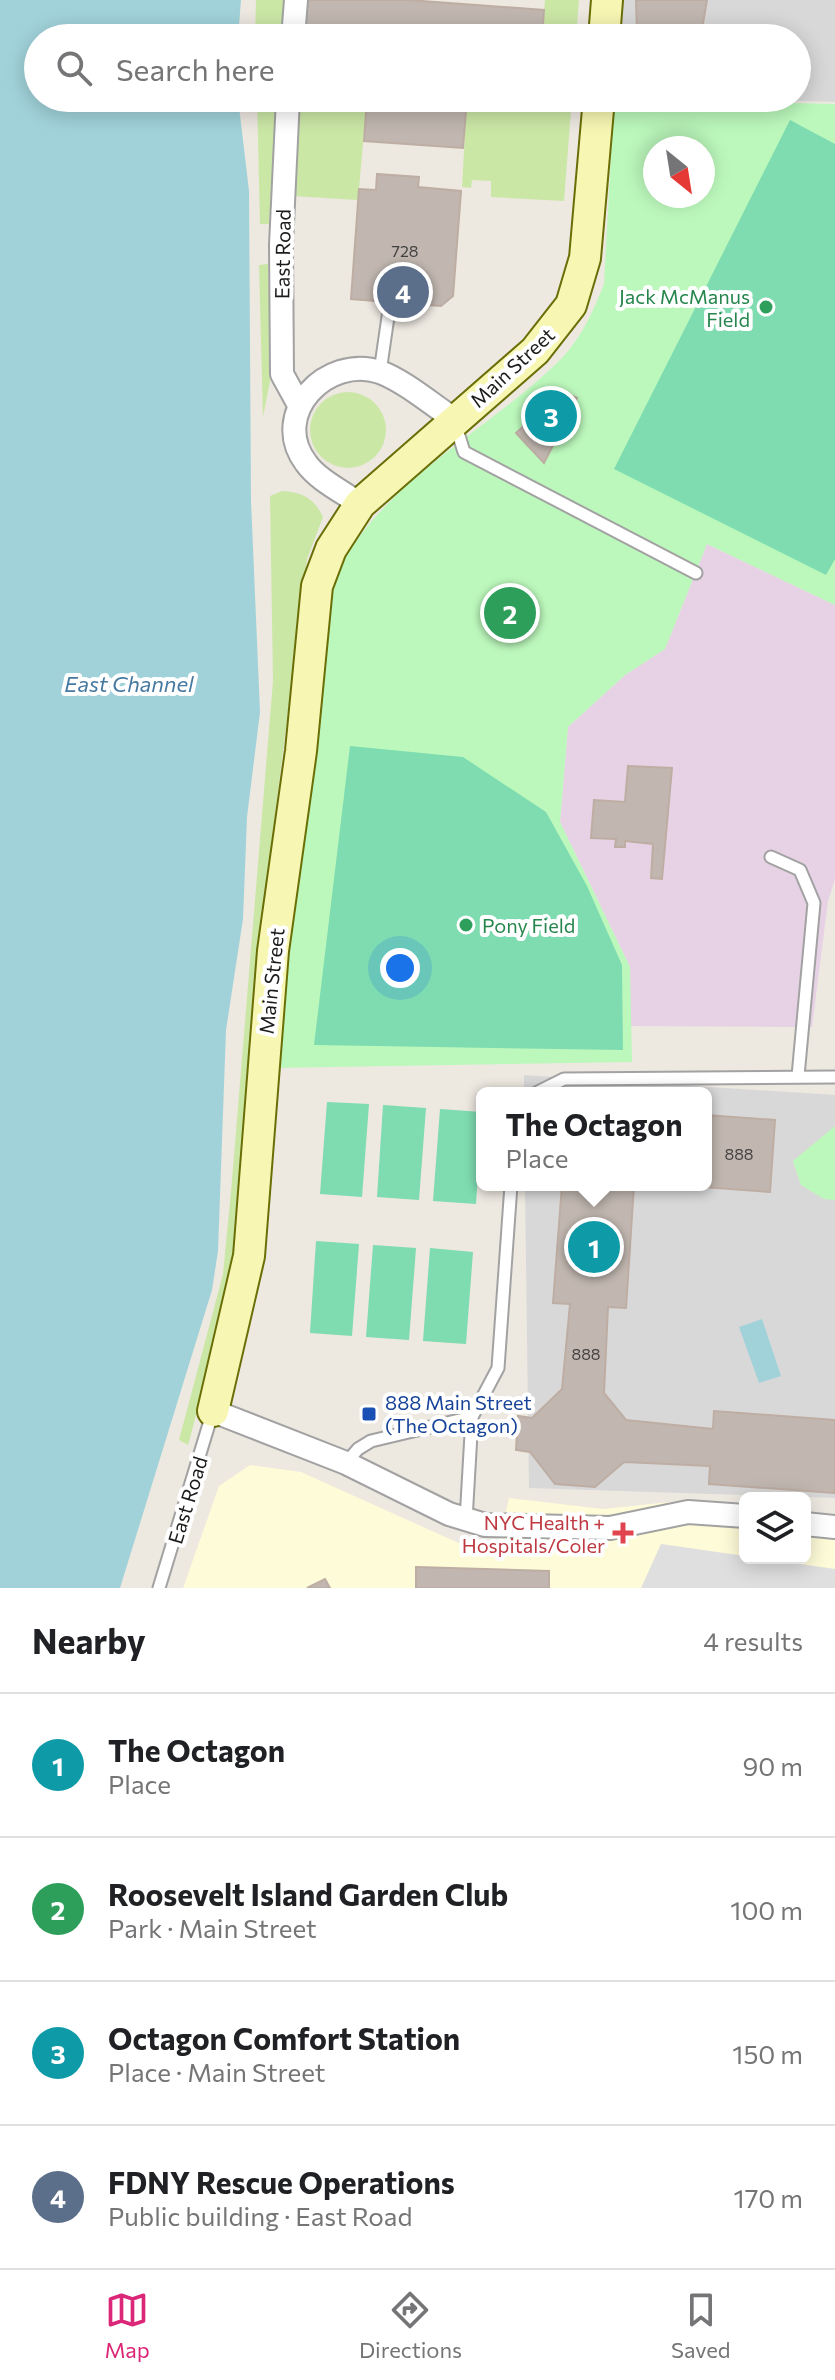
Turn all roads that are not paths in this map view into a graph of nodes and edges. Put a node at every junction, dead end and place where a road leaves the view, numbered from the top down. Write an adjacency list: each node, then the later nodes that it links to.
1 (296, 0): 3 (street)
2 (607, 0): 4 (street)
3 (294, 24)
4 (605, 24)
5 (287, 112): 9 (street, East Road)
6 (598, 112): 10 (street, Main Street)
7 (389, 310): 8 (lane)
8 (380, 372): 9 (street); 10 (street)
9 (299, 405): 11 (street, East Road)
10 (454, 419): 11 (street, Main Street); 12 (lane)
11 (360, 504): 18 (street, Main Street)
12 (696, 573)
13 (771, 857): 14 (lane)
14 (798, 1076): 15 (lane); 16 (lane)
15 (835, 1077)
16 (548, 1087)
17 (511, 1191): 19 (lane)
18 (213, 1411): 20 (street); 25 (lane, East Road)
19 (472, 1417): 20 (lane); 22 (lane)
20 (346, 1463): 22 (street)
21 (739, 1516): 22 (street)
22 (465, 1520)
23 (811, 1525): 24 (street)
24 (835, 1527)
25 (159, 1588)

